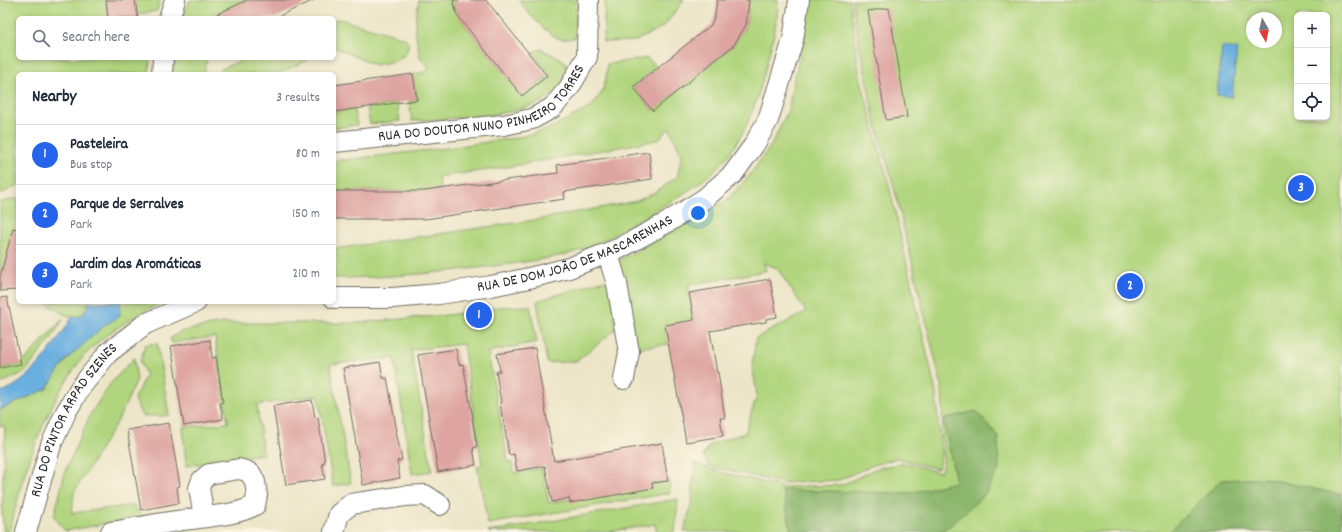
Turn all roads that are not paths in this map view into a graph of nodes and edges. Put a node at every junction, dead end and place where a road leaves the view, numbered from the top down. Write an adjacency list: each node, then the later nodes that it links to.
1 (175, 0): 4 (street)
2 (588, 0): 7 (street, RUA DO DOUTOR NUNO PINHEIRO TORRES)
3 (799, 0): 8 (street, RUA DE DOM JOÃO DE MASCARENHAS)
4 (170, 16)
5 (163, 60): 6 (street)
6 (162, 72)
7 (336, 142)
8 (606, 254): 9 (street, RUA DE DOM JOÃO DE MASCARENHAS); 11 (street)
9 (336, 298)
10 (191, 304): 14 (street, RUA DO PINTOR ARPAD SZENES)
11 (624, 379)
12 (440, 505): 16 (street)
13 (204, 517): 15 (street)
14 (26, 532)
15 (111, 532)
16 (334, 532)

